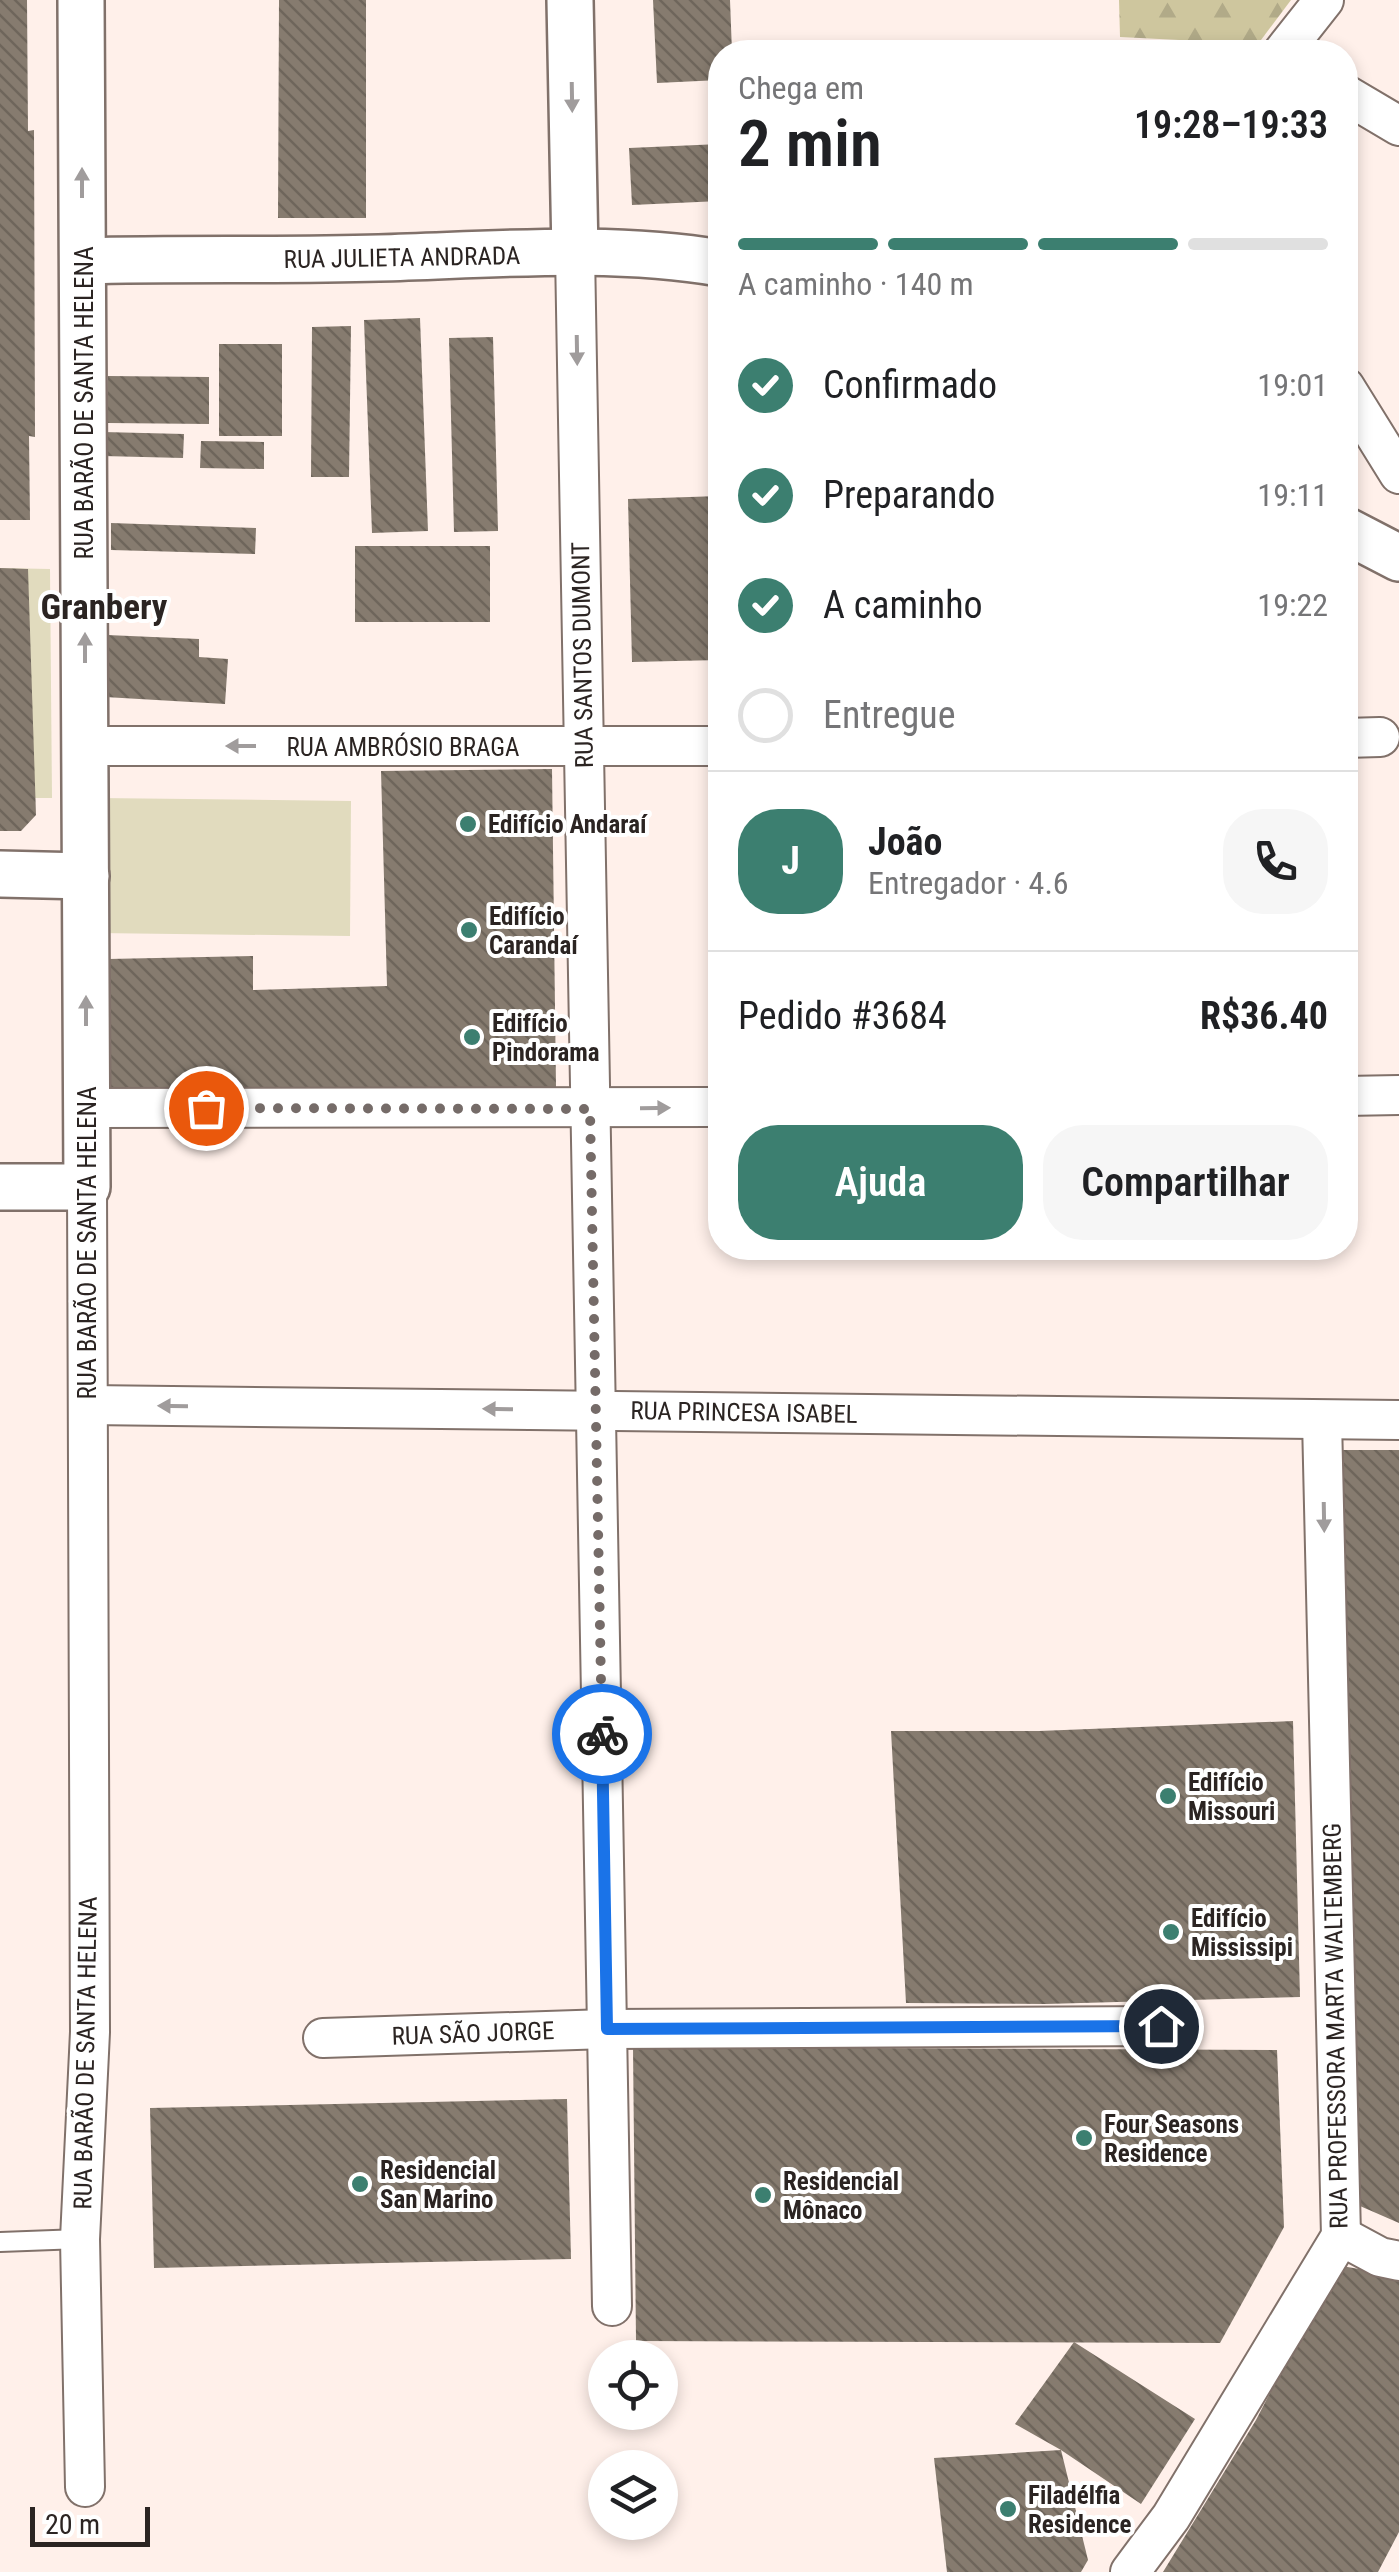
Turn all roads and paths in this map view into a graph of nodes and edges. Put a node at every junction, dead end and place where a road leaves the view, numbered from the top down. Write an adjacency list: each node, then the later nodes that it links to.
1 (81, 0): 8 (street, RUA BARÃO DE SANTA HELENA, one-way to 1)
2 (570, 0): 7 (street, RUA SANTOS DUMONT, one-way to 7)
3 (1324, 0): 4 (street)
4 (1292, 40)
5 (1358, 102): 6 (street)
6 (1399, 126)
7 (575, 253): 8 (street, RUA JULIETA ANDRADA); 9 (street, RUA JULIETA ANDRADA); 16 (street, RUA SANTOS DUMONT, one-way to 16)
8 (83, 261): 14 (street, RUA BARÃO DE SANTA HELENA, one-way to 8)
9 (708, 262)
10 (1358, 408): 11 (street)
11 (1399, 474)
12 (1358, 537): 13 (street)
13 (1399, 558)
14 (86, 746): 16 (street, RUA AMBRÓSIO BRAGA, one-way to 14); 18 (street, RUA BARÃO DE SANTA HELENA)
15 (708, 746): 16 (street, RUA AMBRÓSIO BRAGA)
16 (584, 748): 23 (street, RUA SANTOS DUMONT)
17 (0, 874): 18 (street)
18 (86, 876): 22 (street, RUA BARÃO DE SANTA HELENA, one-way to 18)
19 (1399, 1095): 20 (street)
20 (1358, 1096)
21 (708, 1107): 23 (street, one-way to 21)
22 (87, 1108): 23 (street); 25 (street, RUA BARÃO DE SANTA HELENA)
23 (590, 1109): 27 (street, RUA SANTOS DUMONT)
24 (0, 1187): 25 (street)
25 (87, 1187): 26 (street, RUA BARÃO DE SANTA HELENA)
26 (88, 1404): 27 (street, RUA PRINCESA ISABEL, one-way to 26); 34 (street, RUA BARÃO DE SANTA HELENA)
27 (596, 1410): 28 (street, RUA PRINCESA ISABEL); 31 (street, RUA SANTOS DUMONT)
28 (1322, 1420): 29 (street, RUA PRINCESA ISABEL); 33 (street, RUA PROFESSORA MARTA WALTEMBERG, one-way to 33)
29 (1399, 1420)
30 (1164, 2026): 31 (street, RUA SÃO JORGE)
31 (607, 2029): 32 (street, RUA SÃO JORGE); 37 (street, RUA SANTOS DUMONT)
32 (323, 2038)
33 (1341, 2236): 36 (street); 39 (street, RUA PROFESSORA MARTA WALTEMBERG)
34 (80, 2238): 35 (lane); 38 (street, RUA BARÃO DE SANTA HELENA)
35 (0, 2242)
36 (1399, 2261)
37 (612, 2306)
38 (85, 2487)
39 (1130, 2572)

